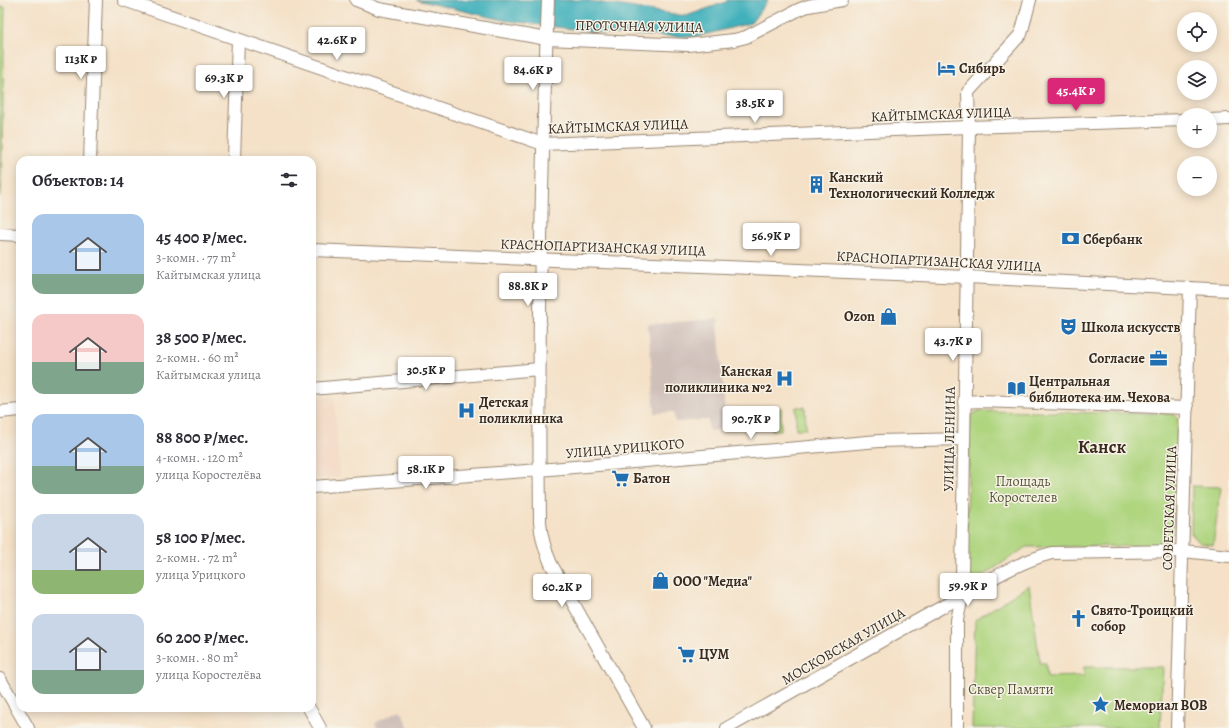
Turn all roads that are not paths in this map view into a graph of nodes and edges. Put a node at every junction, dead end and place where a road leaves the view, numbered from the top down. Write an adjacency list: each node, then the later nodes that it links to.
1 (96, 0): 14 (street)
2 (124, 0): 8 (street, КАЙТЫМСКАЯ УЛИЦА)
3 (356, 0): 7 (street, ПРОТОЧНАЯ УЛИЦА)
4 (548, 0): 7 (street)
5 (842, 0): 7 (street, ПРОТОЧНАЯ УЛИЦА)
6 (1030, 0): 12 (street, УЛИЦА ЛЕНИНА)
7 (547, 38): 13 (street)
8 (238, 40): 13 (street, КАЙТЫМСКАЯ УЛИЦА); 15 (street)
9 (1229, 119): 11 (street)
10 (1177, 120): 12 (street, КАЙТЫМСКАЯ УЛИЦА)
11 (1217, 120)
12 (969, 127): 13 (street, КАЙТЫМСКАЯ УЛИЦА); 20 (street, УЛИЦА ЛЕНИНА)
13 (543, 144): 19 (street)
14 (90, 156)
15 (234, 156)
16 (0, 234): 17 (street)
17 (16, 235)
18 (316, 250): 19 (street, КРАСНОПАРТИЗАНСКАЯ УЛИЦА)
19 (542, 259): 20 (street, КРАСНОПАРТИЗАНСКАЯ УЛИЦА); 23 (street)
20 (967, 277): 21 (street, КРАСНОПАРТИЗАНСКАЯ УЛИЦА); 25 (street, УЛИЦА ЛЕНИНА)
21 (1190, 288): 22 (street, КРАСНОПАРТИЗАНСКАЯ УЛИЦА); 26 (street, СОВЕТСКАЯ УЛИЦА)
22 (1229, 290)
23 (539, 369): 24 (street); 30 (street)
24 (316, 389)
25 (964, 402): 26 (street); 29 (street, УЛИЦА ЛЕНИНА)
26 (1187, 408): 32 (street, СОВЕТСКАЯ УЛИЦА)
27 (16, 410): 28 (street)
28 (0, 412)
29 (964, 439): 30 (street, УЛИЦА УРИЦКОГО); 34 (street, УЛИЦА ЛЕНИНА)
30 (539, 470): 31 (street, УЛИЦА УРИЦКОГО); 41 (street)
31 (316, 486)
32 (1183, 551): 33 (street, МОСКОВСКАЯ УЛИЦА); 34 (street, МОСКОВСКАЯ УЛИЦА); 44 (street, СОВЕТСКАЯ УЛИЦА)
33 (1229, 556)
34 (962, 597): 42 (street, МОСКОВСКАЯ УЛИЦА); 43 (street, УЛИЦА ЛЕНИНА)
35 (0, 679): 36 (street)
36 (16, 707)
37 (19, 712): 39 (street)
38 (311, 712): 40 (street)
39 (28, 728)
40 (320, 728)
41 (644, 728)
42 (727, 728)
43 (957, 728)
44 (1178, 728)

